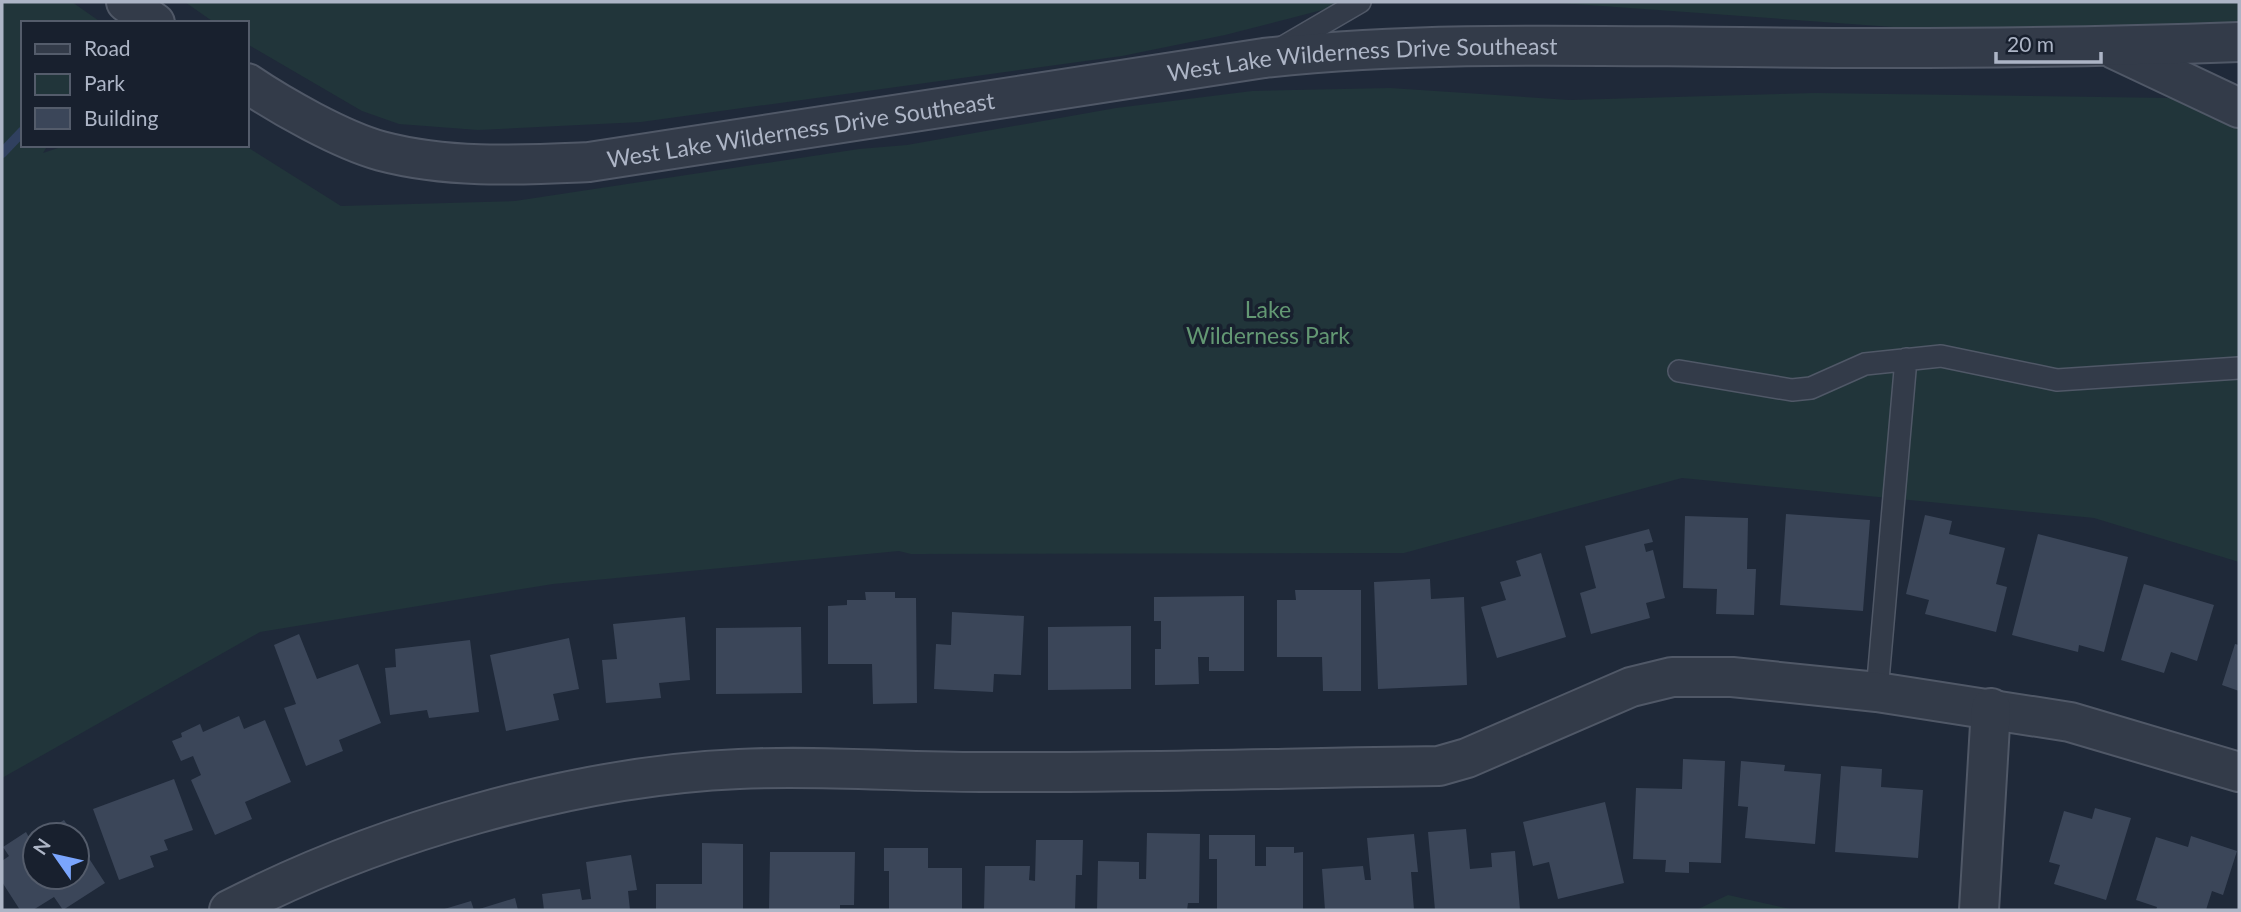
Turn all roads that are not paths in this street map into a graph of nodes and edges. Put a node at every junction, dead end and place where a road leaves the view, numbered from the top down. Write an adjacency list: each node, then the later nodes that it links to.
1 (125, 2): 3 (street)
2 (1360, 2): 6 (lane)
3 (152, 21)
4 (2239, 42): 5 (street, West Lake Wilderness Drive Southeast)
5 (2109, 47): 6 (street, West Lake Wilderness Drive Southeast); 8 (street)
6 (1264, 58): 7 (street, West Lake Wilderness Drive Southeast)
7 (248, 84)
8 (2239, 108)
9 (1906, 359): 10 (lane); 11 (lane); 12 (lane)
10 (2239, 368)
11 (1679, 370)
12 (1877, 692): 13 (street); 15 (street)
13 (1991, 708): 14 (street); 16 (street)
14 (2239, 772)
15 (229, 910)
16 (1979, 910)

